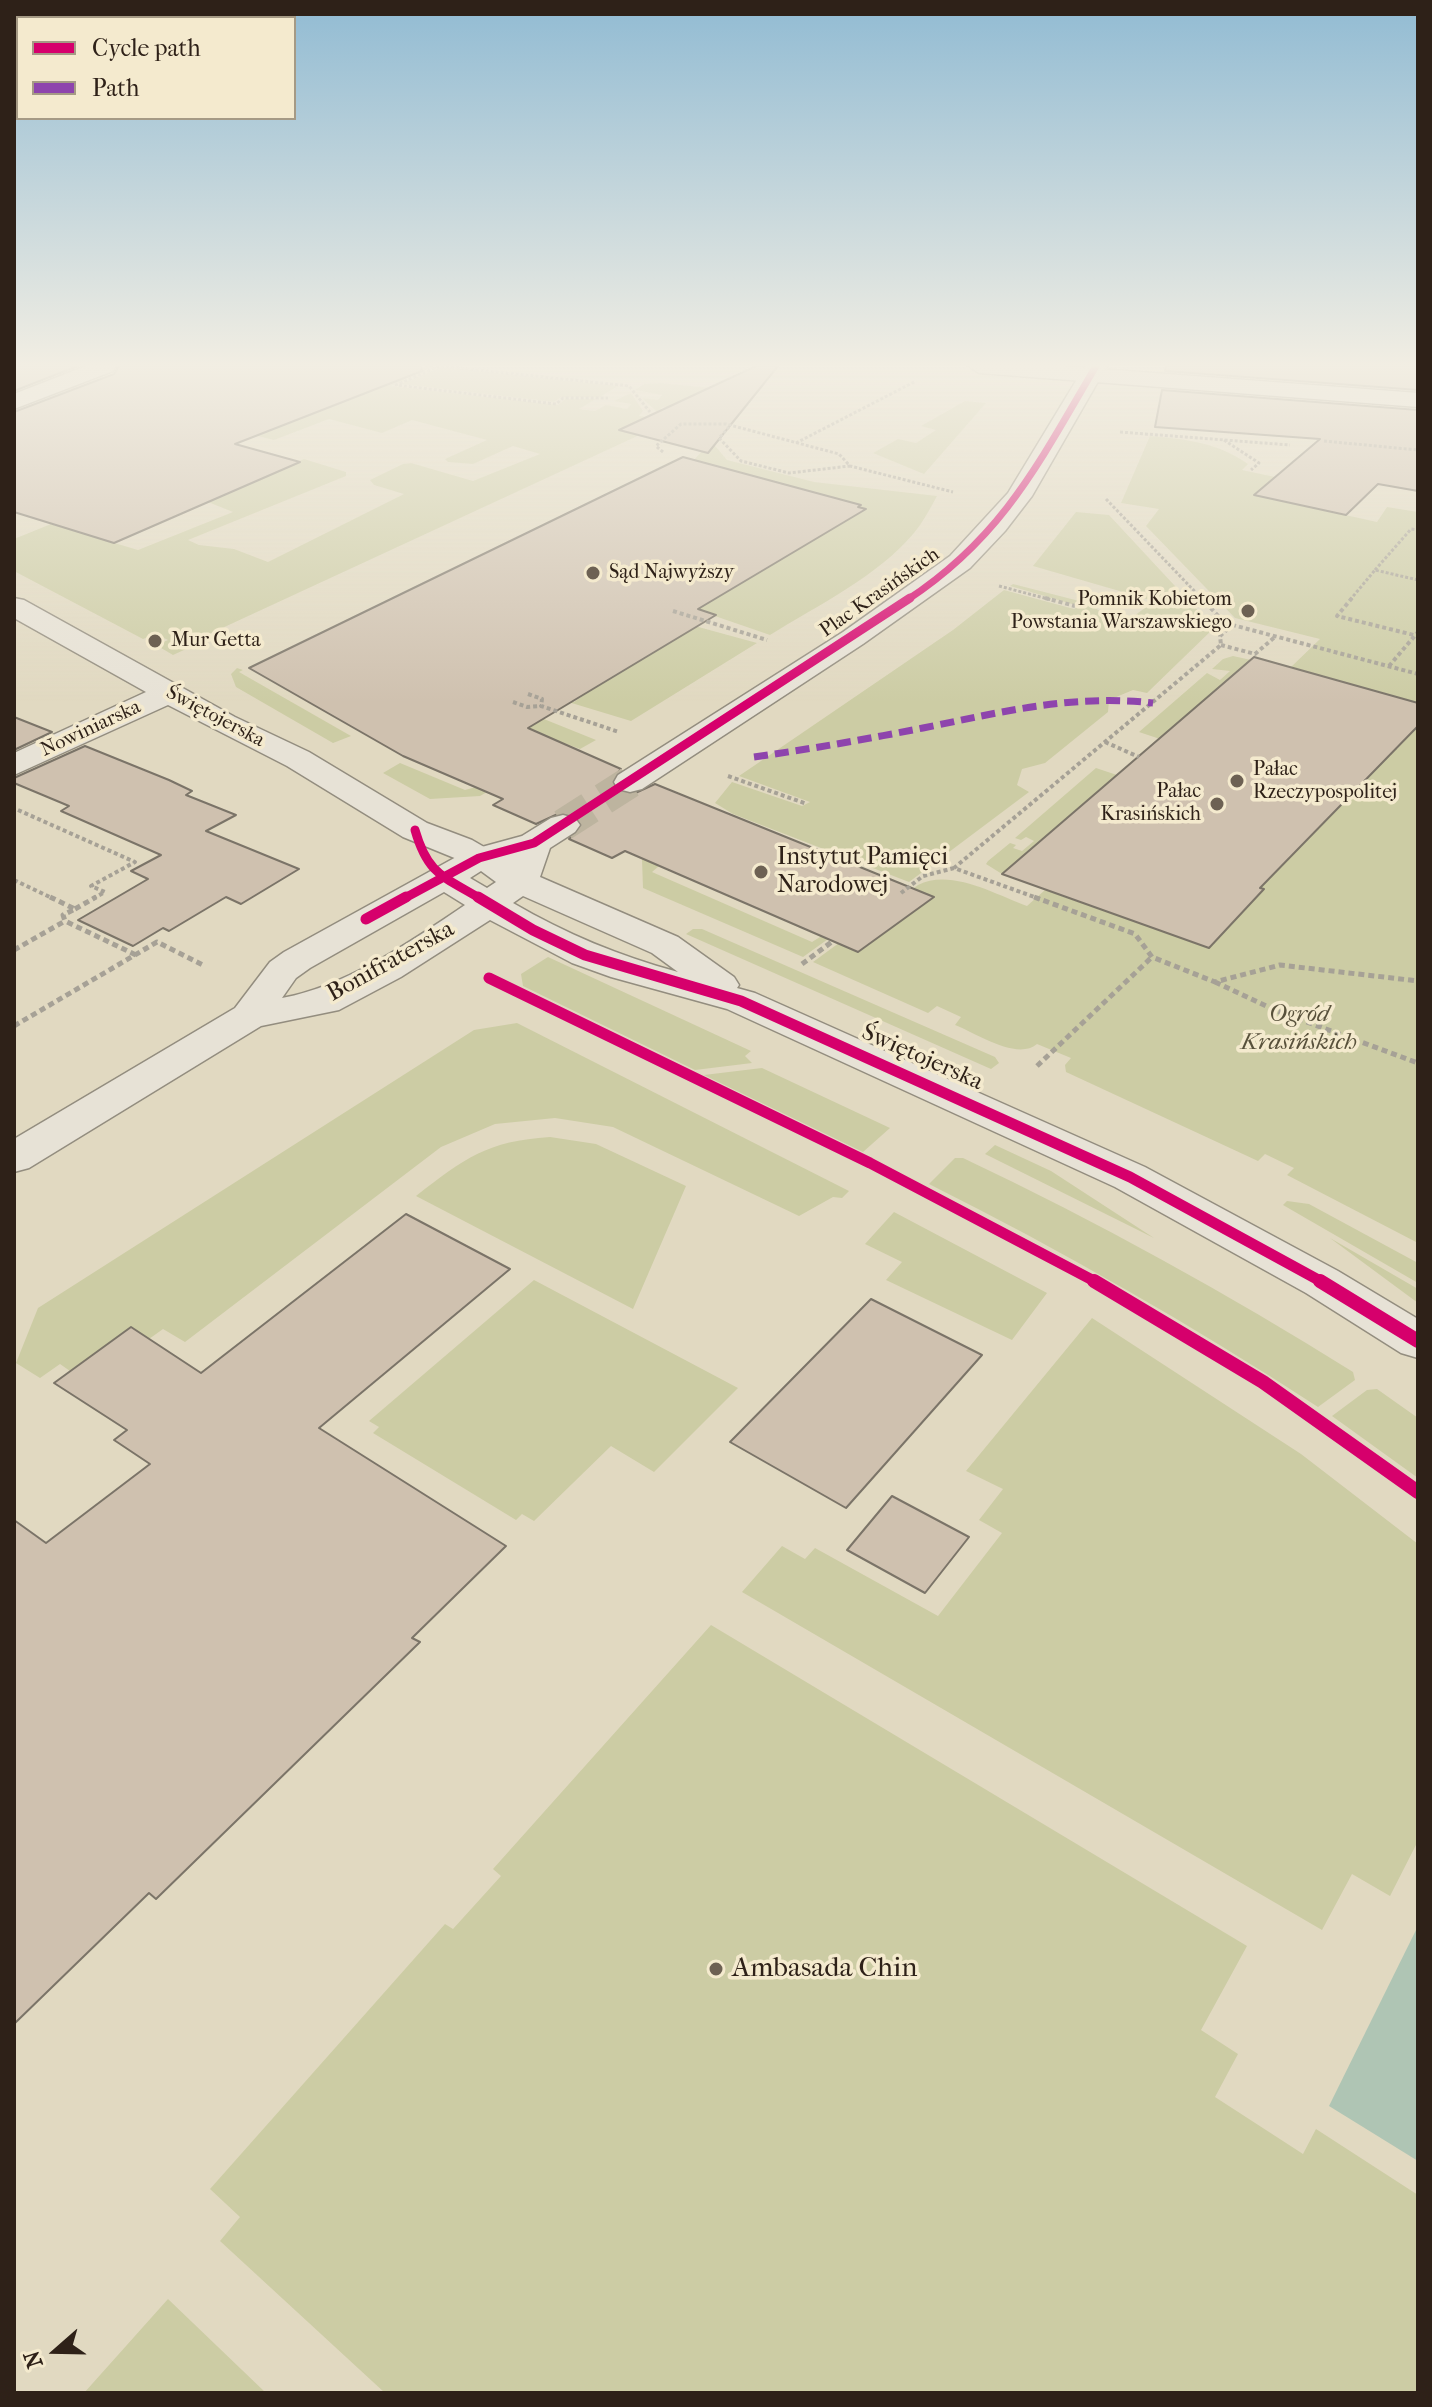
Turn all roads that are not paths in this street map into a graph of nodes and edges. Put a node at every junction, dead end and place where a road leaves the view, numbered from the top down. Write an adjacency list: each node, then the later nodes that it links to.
1 (1030, 478): 5 (street, Plac Krasińskich)
2 (14, 606): 3 (street, Świętojerska)
3 (169, 693): 4 (street, Nowiniarska); 6 (street, Świętojerska)
4 (14, 765)
5 (630, 782)
6 (415, 830): 7 (street, Świętojerska); 8 (street, Świętojerska)
7 (479, 858): 8 (street, Bonifraterska); 9 (street, Świętojerska); 9 (street)
8 (443, 877): 10 (street, Świętojerska); 12 (street, Bonifraterska)
9 (520, 881): 10 (street, Bonifraterska); 11 (street, Świętojerska)
10 (488, 905): 11 (street, Świętojerska); 12 (street, Bonifraterska)
11 (741, 1001): 14 (street, Świętojerska)
12 (249, 1016): 13 (street, Bonifraterska)
13 (14, 1158)
14 (1418, 1341)

